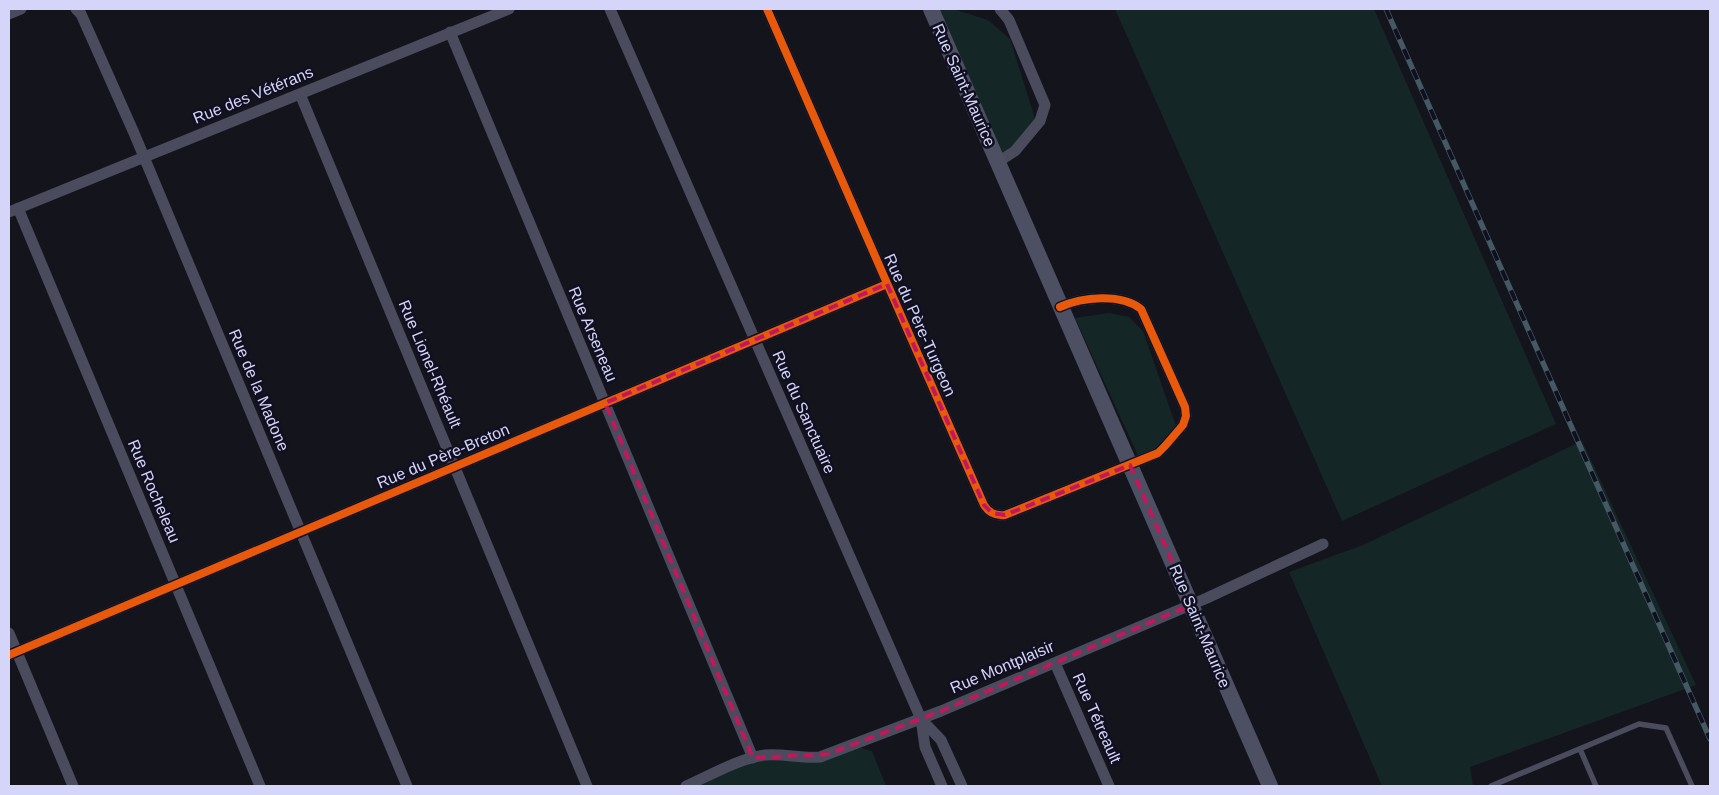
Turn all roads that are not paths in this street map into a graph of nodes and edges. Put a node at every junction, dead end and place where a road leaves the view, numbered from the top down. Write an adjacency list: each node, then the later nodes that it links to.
1 (21, 9): 8 (street)
2 (76, 9): 11 (street, Rue de la Madone)
3 (509, 9): 9 (street, Rue des Vétérans)
4 (610, 9): 16 (street, Rue du Sanctuaire)
5 (767, 9): 14 (street, Rue du Père-Turgeon)
6 (931, 9): 12 (street, Rue Saint-Maurice)
7 (1000, 9): 12 (street, Rue Saint-Maurice)
8 (9, 14)
9 (450, 32): 10 (street, Rue des Vétérans); 17 (street, Rue Arseneau)
10 (300, 94): 11 (street, Rue des Vétérans); 19 (street, Rue Lionel-Rhéault)
11 (144, 157): 13 (street, Rue des Vétérans); 20 (street, Rue de la Madone)
12 (998, 162): 15 (street, Rue Saint-Maurice)
13 (13, 210): 22 (street, Rue Rocheleau)
14 (887, 284): 16 (street, Rue du Père-Breton); 18 (street, Rue du Père-Turgeon)
15 (1060, 307): 18 (street, Rue Saint-Maurice); 18 (street)
16 (755, 340): 17 (street, Rue du Père-Breton); 27 (street, Rue du Sanctuaire)
17 (605, 403): 19 (street, Rue du Père-Breton); 29 (street, Rue Arseneau)
18 (1130, 465): 23 (street, Rue Saint-Maurice)
19 (454, 467): 20 (street, Rue du Père-Breton); 33 (street, Rue Lionel-Rhéault)
20 (300, 531): 22 (street, Rue du Père-Breton); 32 (street, Rue de la Madone)
21 (1323, 544): 23 (street, Rue Montplaisir)
22 (175, 584): 25 (street, Rue du Père-Breton); 31 (street, Rue Rocheleau)
23 (1191, 605): 26 (street, Rue Montplaisir); 38 (street, Rue Saint-Maurice)
24 (9, 633): 25 (street)
25 (13, 653): 30 (street)
26 (1055, 662): 27 (street, Rue Montplaisir); 37 (street, Rue Tétreault)
27 (921, 719): 29 (street, Rue Montplaisir); 35 (street, Rue du Sanctuaire); 36 (street, Rue du Sanctuaire)
28 (1580, 748): 39 (lane); 40 (lane); 41 (lane)
29 (752, 758): 34 (street, Rue Montplaisir)
30 (73, 786)
31 (260, 786)
32 (407, 786)
33 (587, 786)
34 (686, 786)
35 (942, 786)
36 (962, 786)
37 (1109, 786)
38 (1270, 786)
39 (1491, 786)
40 (1596, 786)
41 (1692, 786)

